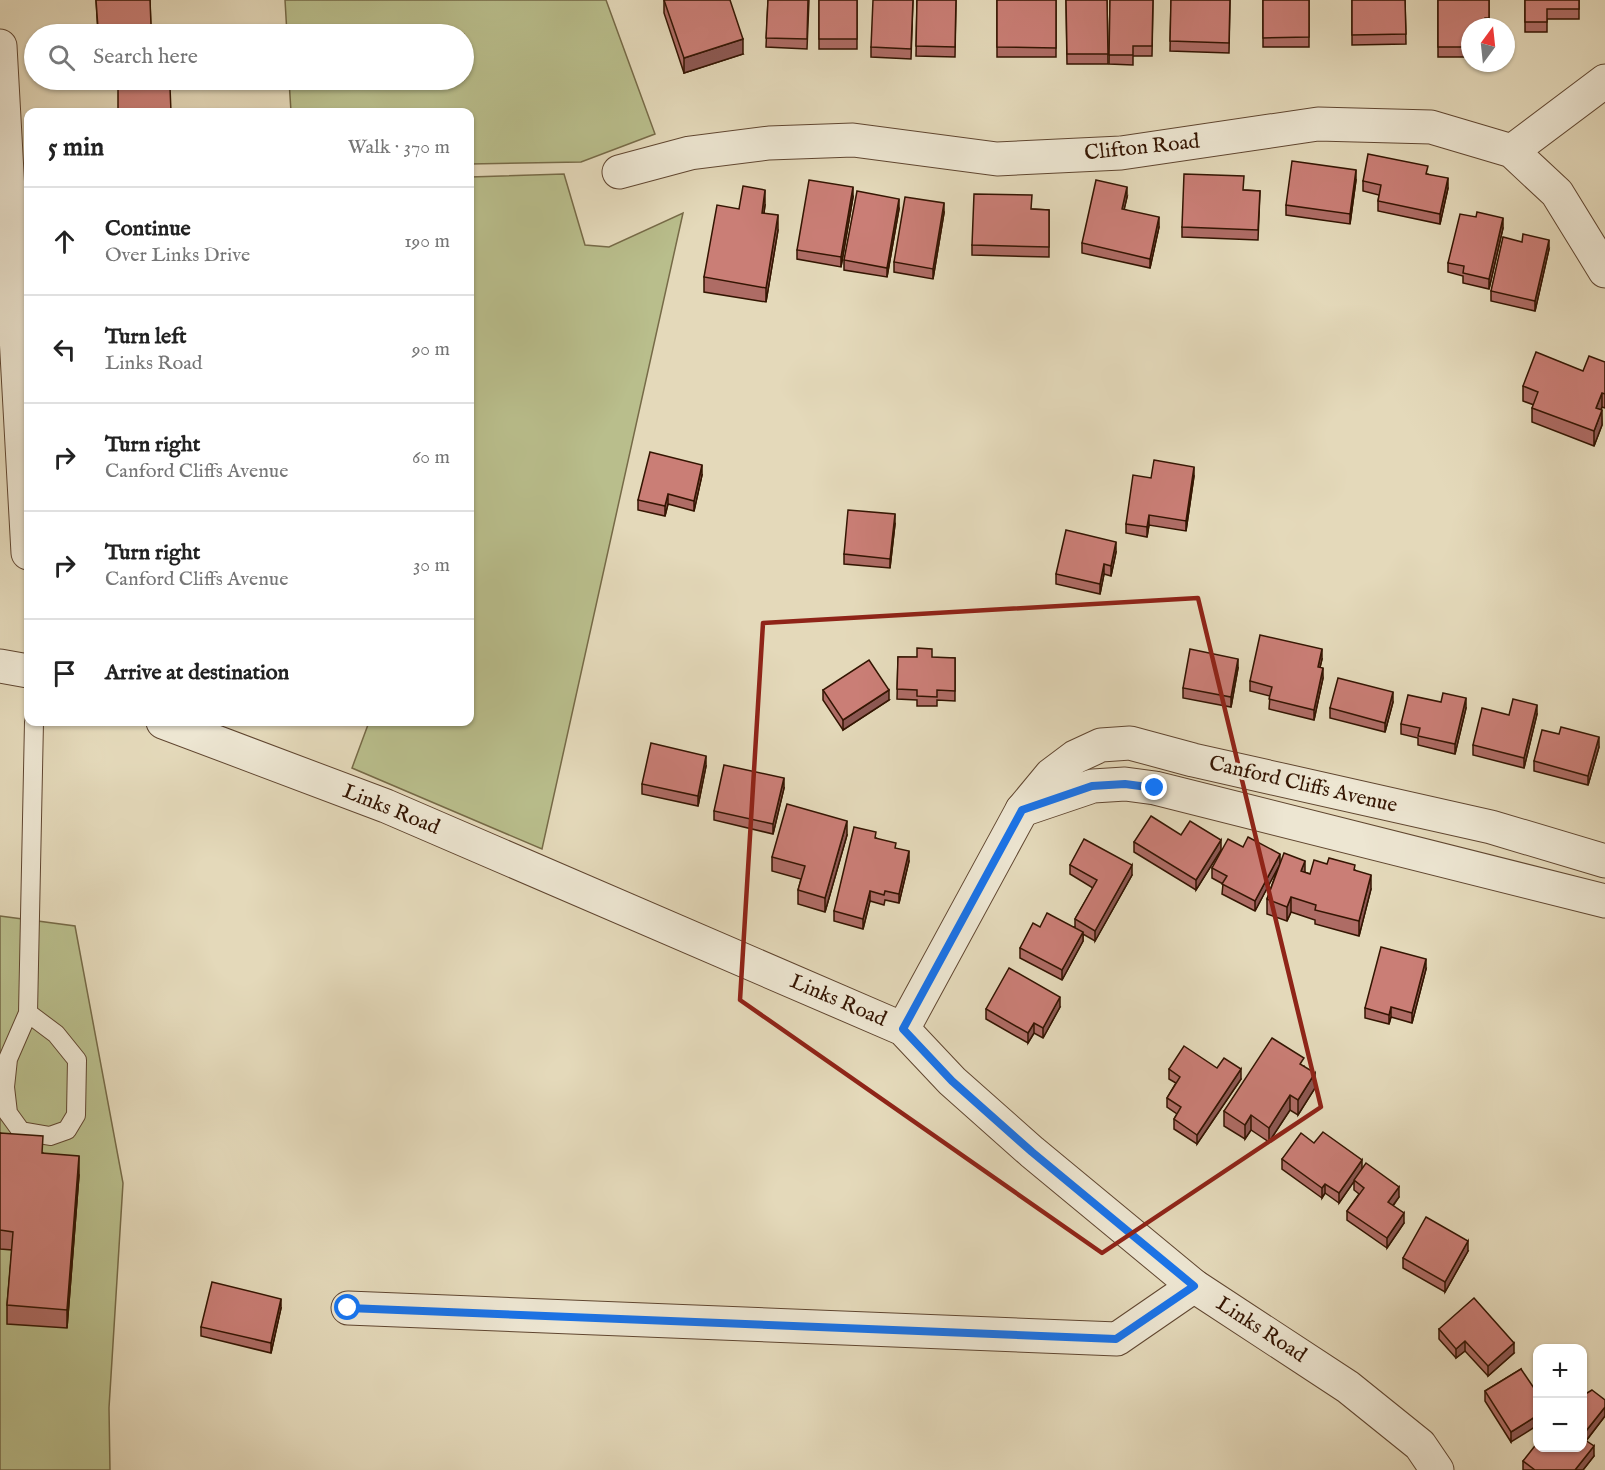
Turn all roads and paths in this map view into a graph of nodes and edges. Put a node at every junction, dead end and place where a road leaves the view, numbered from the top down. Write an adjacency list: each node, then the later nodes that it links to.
1 (0, 46): 5 (street)
2 (1605, 81): 3 (street)
3 (1512, 151): 4 (street, Clifton Road); 6 (street, Clifton Road)
4 (619, 172)
5 (6, 257): 7 (street)
6 (1605, 271)
7 (24, 499)
8 (0, 666): 9 (street)
9 (24, 670)
10 (34, 726): 15 (lane)
11 (174, 726): 16 (street, Links Road)
12 (1022, 810): 13 (street, Canford Cliffs Avenue); 14 (street, Canford Cliffs Avenue); 16 (street, Canford Cliffs Avenue)
13 (1605, 861)
14 (1605, 901)
15 (28, 1014): 15 (lane)
16 (903, 1029): 17 (street, Links Road)
17 (1194, 1286): 18 (street); 19 (street, Links Road)
18 (348, 1308)
19 (1437, 1470)

